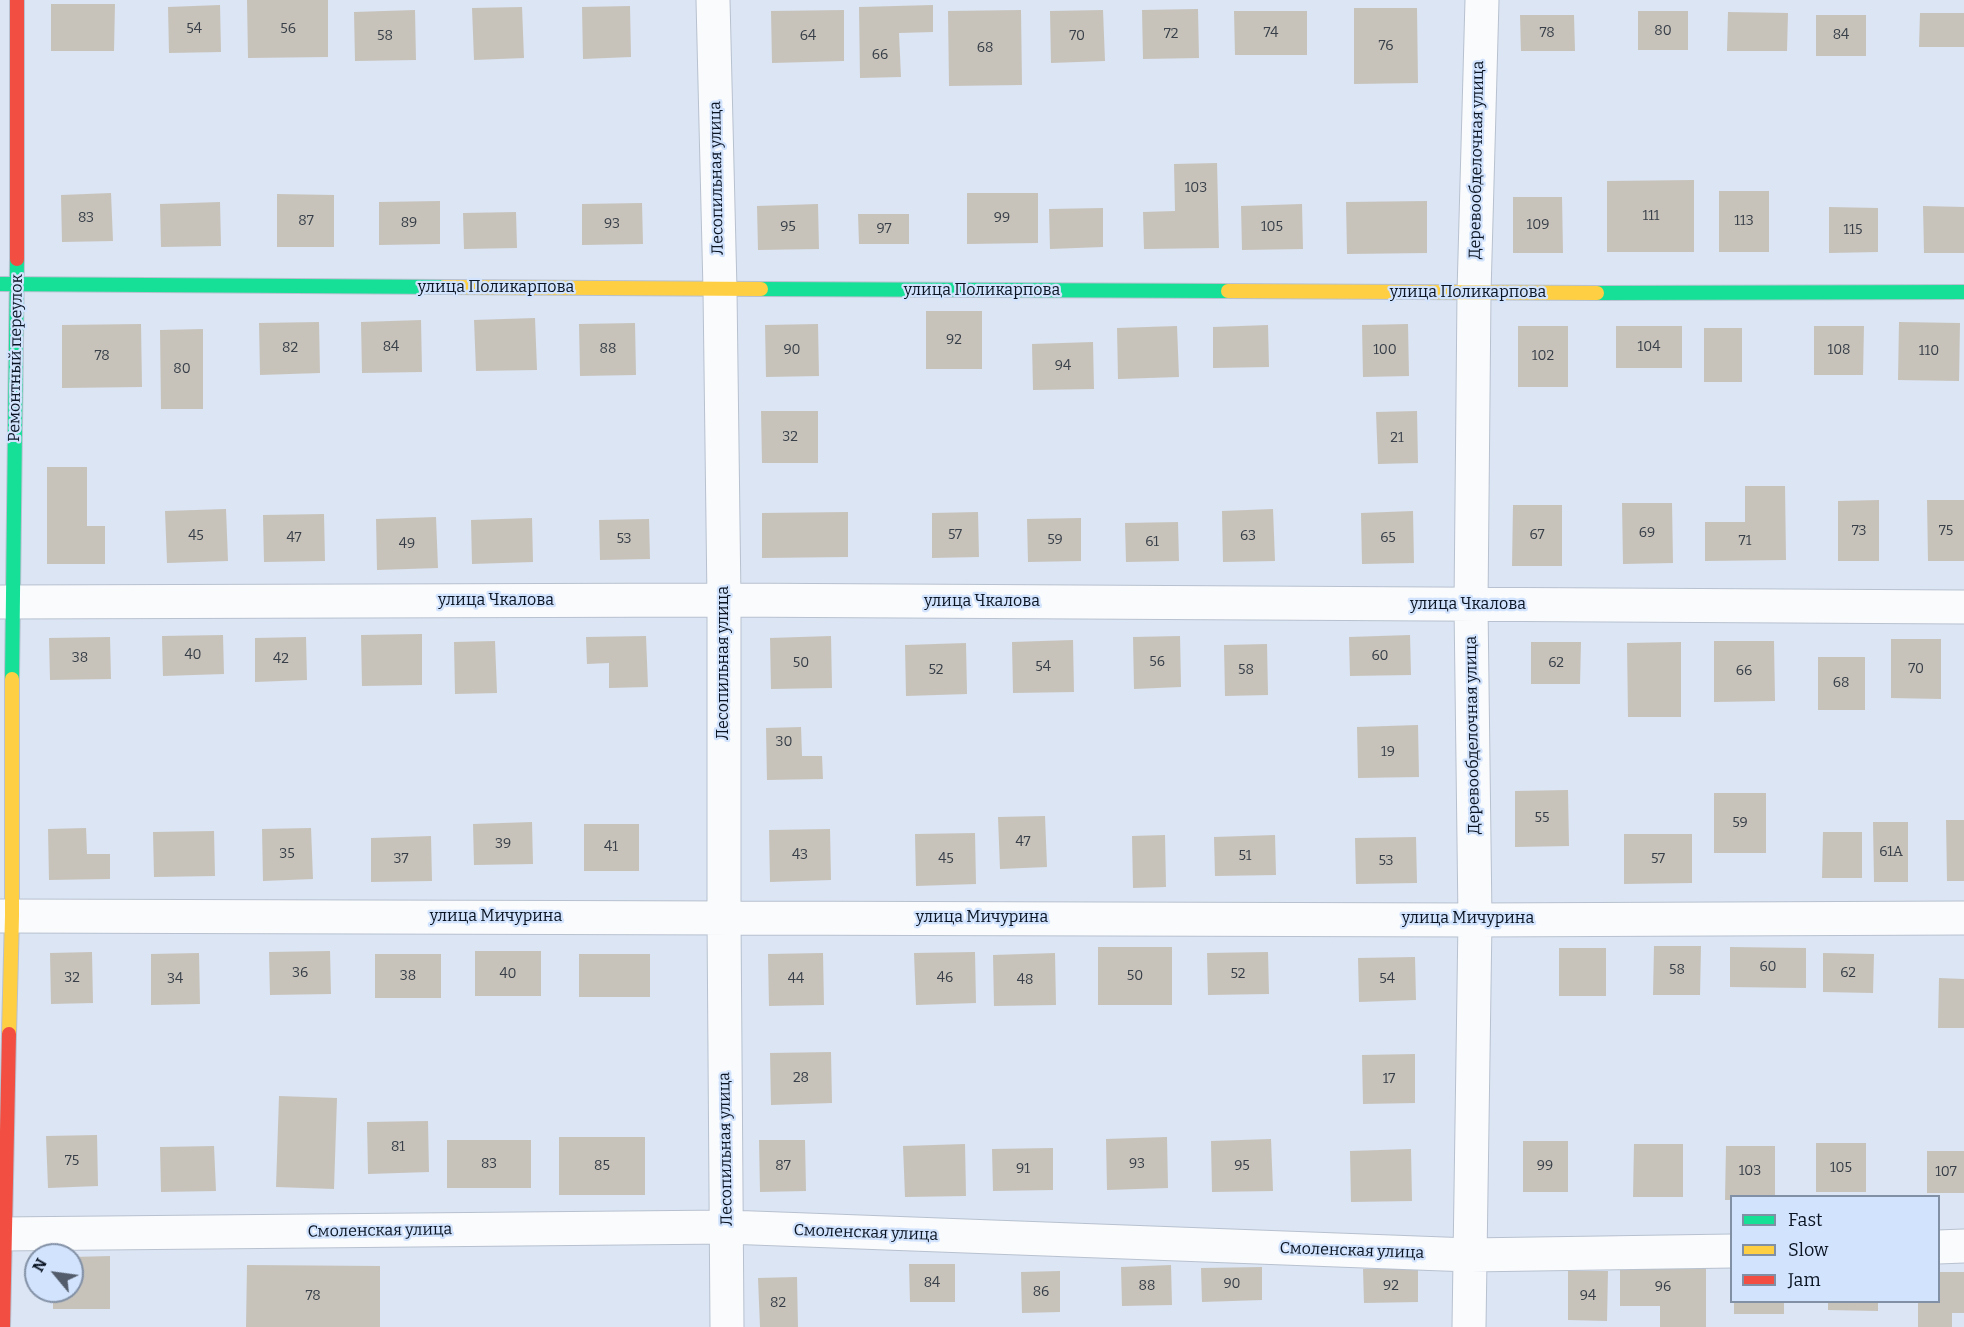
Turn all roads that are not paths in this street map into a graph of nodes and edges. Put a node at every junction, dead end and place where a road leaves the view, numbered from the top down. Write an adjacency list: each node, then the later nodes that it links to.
1 (17, 0): 5 (street, Ремонтный переулок)
2 (713, 0): 6 (street, Лесопильная улица)
3 (1482, 0): 8 (street, Деревообделочная улица)
4 (0, 284): 5 (street, улица Поликарпова)
5 (17, 284): 6 (street, улица Поликарпова); 10 (street, Ремонтный переулок)
6 (720, 290): 8 (street, улица Поликарпова); 9 (street, Лесопильная улица)
7 (1964, 292): 8 (street, улица Поликарпова)
8 (1474, 293): 11 (street, Деревообделочная улица)
9 (724, 600): 10 (street, улица Чкалова); 11 (street, улица Чкалова); 14 (street, Лесопильная улица)
10 (6, 603): 13 (street, Ремонтный переулок)
11 (1471, 605): 12 (street, улица Чкалова); 16 (street, Деревообделочная улица)
12 (1964, 607)
13 (6, 916): 14 (street, улица Мичурина); 18 (street, Ремонтный переулок)
14 (724, 917): 16 (street, улица Мичурина); 17 (street, Лесопильная улица)
15 (1964, 918): 16 (street, улица Мичурина)
16 (1475, 920): 22 (street, Деревообделочная улица)
17 (727, 1227): 18 (street, Смоленская улица); 22 (street, Смоленская улица); 24 (street, Лесопильная улица)
18 (2, 1234): 23 (street, Ремонтный переулок)
19 (1964, 1246): 20 (street)
20 (1940, 1247)
21 (1730, 1251): 22 (street, Смоленская улица)
22 (1470, 1256): 25 (street, Деревообделочная улица)
23 (3, 1327)
24 (727, 1327)
25 (1469, 1327)

